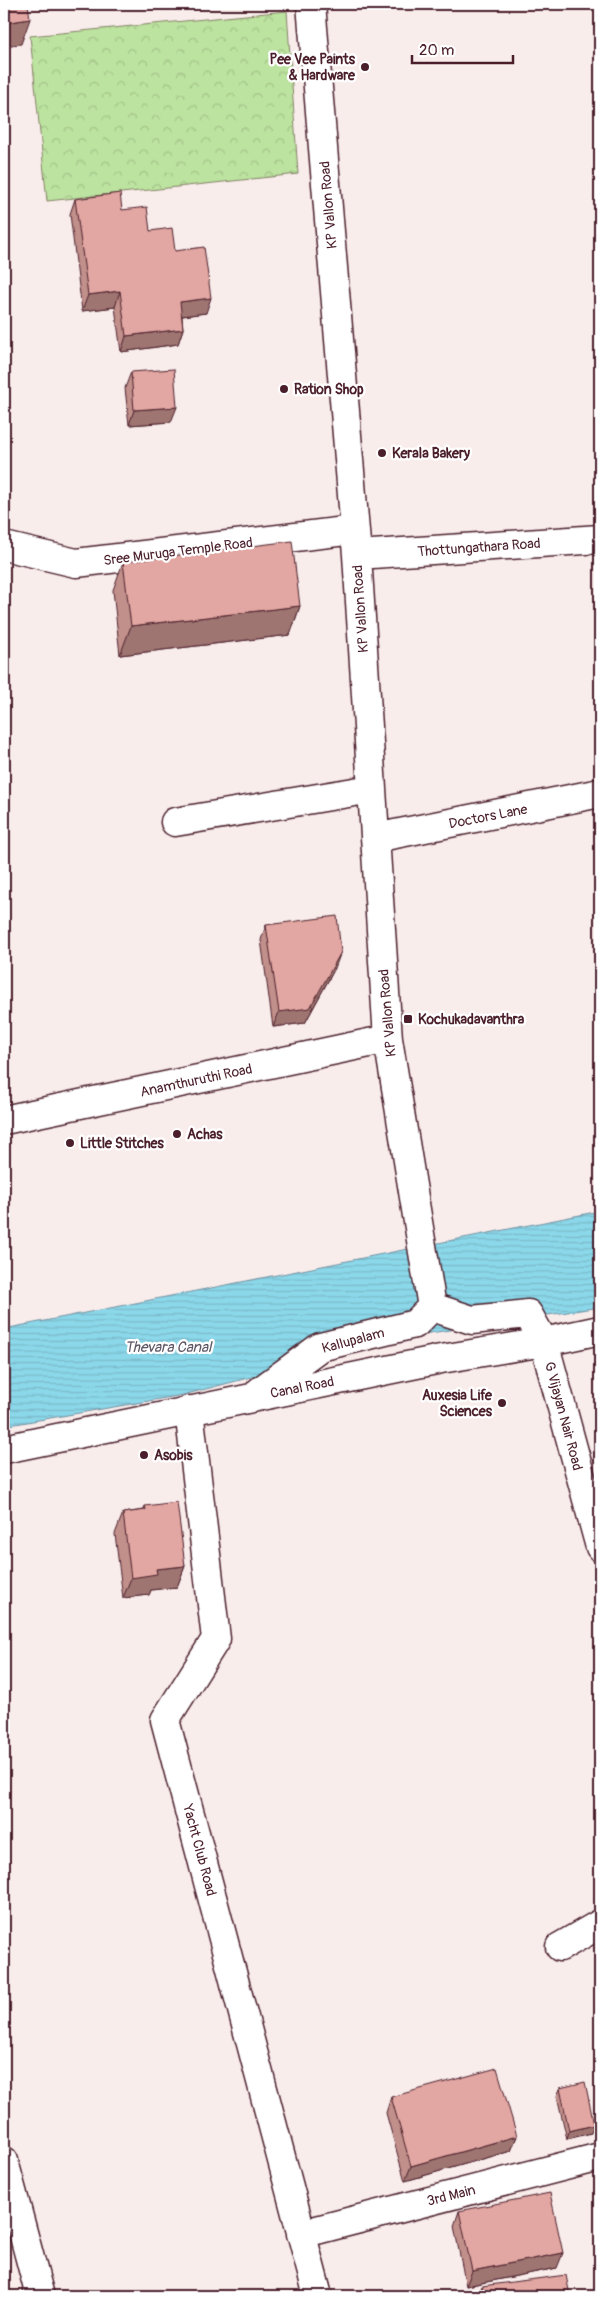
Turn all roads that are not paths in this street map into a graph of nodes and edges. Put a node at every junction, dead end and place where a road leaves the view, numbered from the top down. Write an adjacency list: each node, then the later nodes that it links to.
1 (311, 4): 3 (street, KP Vallon Road)
2 (600, 539): 3 (street, Thottungathara Road)
3 (355, 542): 4 (street, Sree Muruga Temple Road); 5 (street, KP Vallon Road)
4 (4, 546)
5 (372, 789): 7 (street); 8 (street, KP Vallon Road)
6 (600, 793): 8 (street, Doctors Lane)
7 (175, 822)
8 (375, 838): 9 (street, KP Vallon Road)
9 (388, 1039): 10 (street, Anamthuruthi Road); 11 (street, KP Vallon Road)
10 (4, 1120)
11 (432, 1307): 13 (street); 14 (street, Kallupalam)
12 (600, 1330): 13 (street, Canal Road)
13 (544, 1342): 14 (street, Canal Road); 17 (street, G Vijayan Nair Road)
14 (252, 1397): 15 (street, Canal Road)
15 (190, 1410): 16 (street, Canal Road); 22 (street, Yacht Club Road)
16 (4, 1449)
17 (600, 1547)
18 (600, 1924): 19 (street)
19 (560, 1947)
20 (600, 2157): 22 (street, 3rd Main)
21 (4, 2161): 23 (street)
22 (301, 2234): 24 (street, Yacht Club Road)
23 (40, 2296)
24 (318, 2296)

